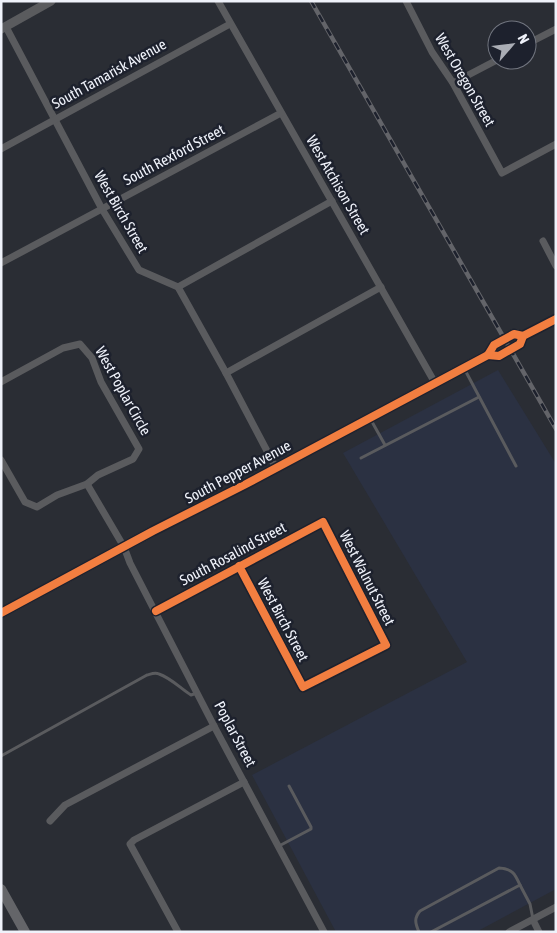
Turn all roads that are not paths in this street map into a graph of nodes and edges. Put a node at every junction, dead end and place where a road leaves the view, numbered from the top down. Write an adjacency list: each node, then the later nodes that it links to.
1 (51, 1): 5 (street)
2 (218, 1): 4 (street, West Atchison Street)
3 (406, 1): 9 (street, West Oregon Street)
4 (230, 24): 10 (street, West Atchison Street); 11 (street, South Tamarisk Avenue)
5 (4, 28): 11 (street, West Birch Street)
6 (556, 29): 7 (street)
7 (537, 39)
8 (487, 65): 9 (street)
9 (453, 83): 12 (street, West Oregon Street)
10 (281, 113): 14 (street, West Atchison Street); 15 (street, South Rexford Street)
11 (55, 120): 13 (street, South Tamarisk Avenue); 15 (street, West Birch Street)
12 (556, 144)
13 (1, 149)
14 (332, 201): 19 (street, West Atchison Street); 20 (street)
15 (102, 209): 17 (street, South Rexford Street); 20 (street, West Birch Street)
16 (543, 241): 18 (street)
17 (1, 263)
18 (556, 266)
19 (380, 287): 23 (street); 25 (street, West Atchison Street)
20 (178, 288): 23 (street)
21 (556, 320): 22 (main road, South Pepper Avenue)
22 (464, 368): 25 (main road, South Pepper Avenue); 26 (lane)
23 (226, 373): 32 (street)
24 (1, 382): 33 (street, West Poplar Circle)
25 (435, 383): 27 (main road, South Pepper Avenue)
26 (479, 397): 28 (lane); 31 (lane)
27 (370, 417): 28 (lane); 32 (main road, South Pepper Avenue)
28 (385, 446): 29 (lane)
29 (362, 458)
30 (1, 460): 33 (street, West Poplar Circle)
31 (516, 466)
32 (276, 468): 35 (main road, South Pepper Avenue)
33 (87, 484): 35 (street, Poplar Street)
34 (323, 522): 36 (street, South Rosalind Street); 39 (street, West Walnut Street)
35 (124, 547): 37 (street, Poplar Street); 38 (main road, South Pepper Avenue)
36 (239, 566): 37 (street, South Rosalind Street); 39 (street, West Birch Street)
37 (156, 611): 40 (street, Poplar Street)
38 (1, 613)
39 (303, 687)
40 (198, 693): 41 (street, Poplar Street); 42 (lane)
41 (214, 726): 43 (street, Poplar Street); 45 (street)
42 (1, 756)
43 (244, 782): 46 (street, Poplar Street); 52 (street)
44 (289, 786): 46 (lane)
45 (50, 820)
46 (279, 847): 53 (street, Poplar Street)
47 (520, 886): 50 (lane); 54 (lane); 55 (lane)
48 (1, 889): 51 (main road)
49 (556, 907): 50 (street)
50 (533, 920): 56 (street); 57 (street)
51 (25, 932)
52 (178, 932)
53 (324, 932)
54 (419, 932)
55 (431, 932)
56 (509, 932)
57 (539, 932)

